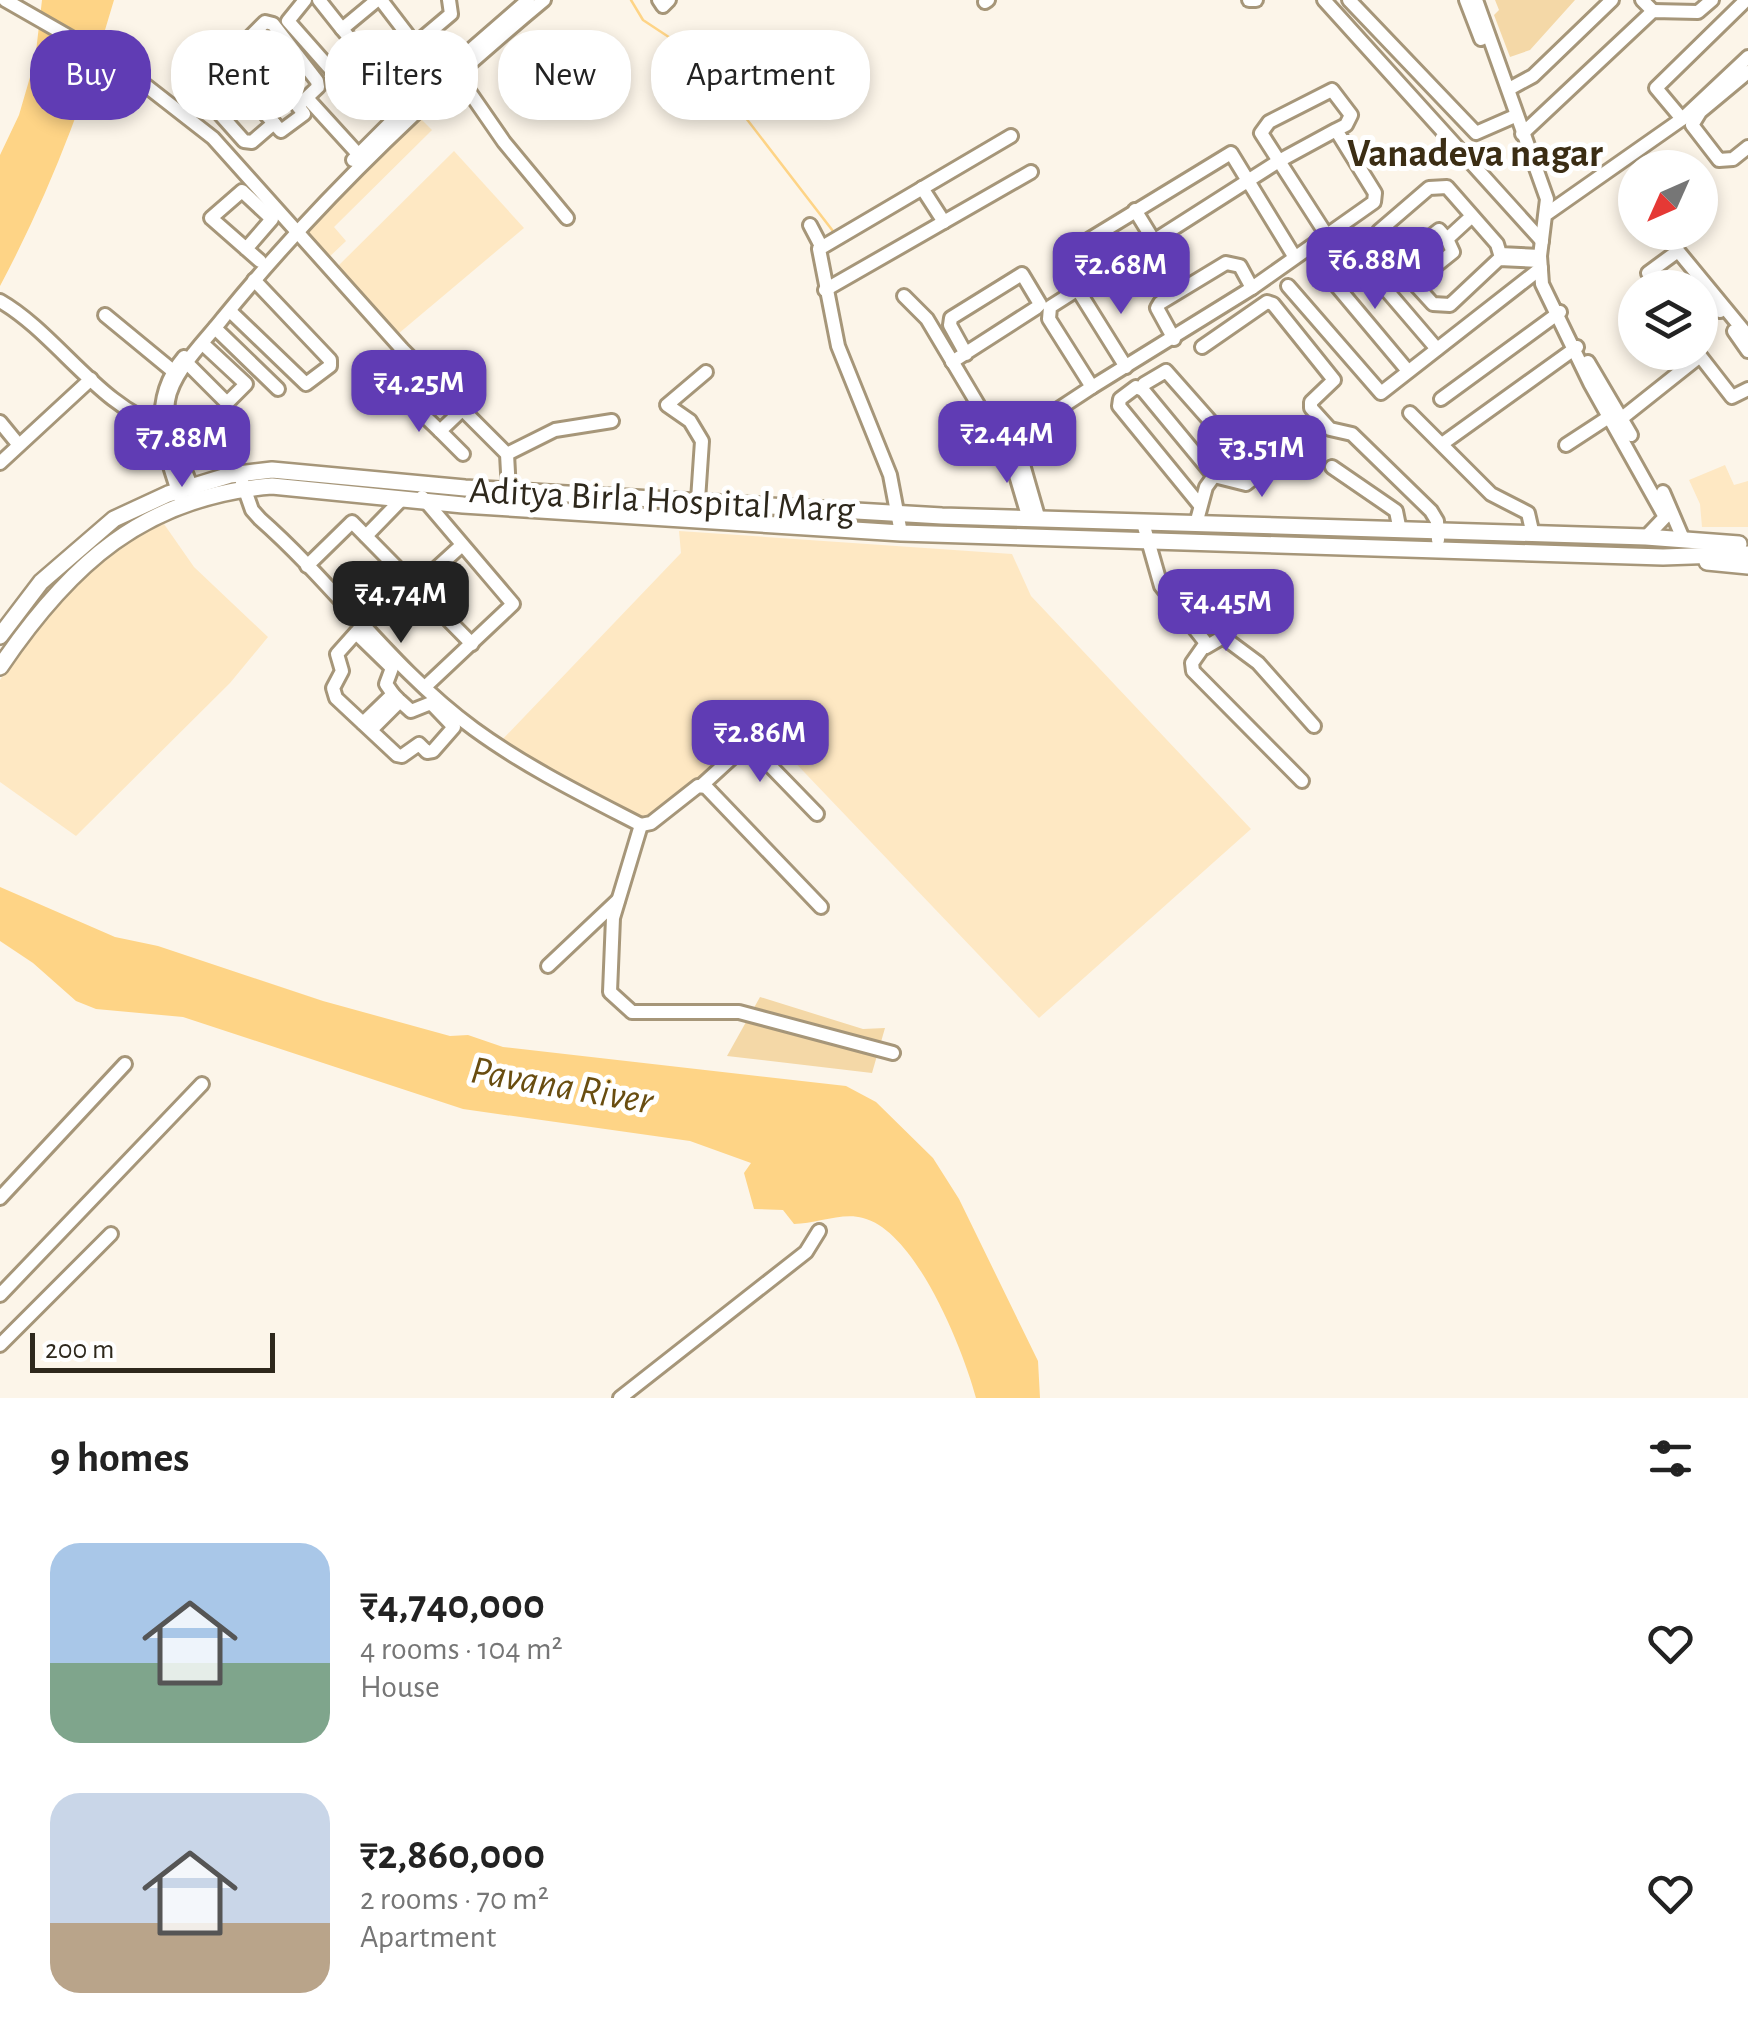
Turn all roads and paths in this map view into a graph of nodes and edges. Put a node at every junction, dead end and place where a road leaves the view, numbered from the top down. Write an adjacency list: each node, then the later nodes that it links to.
1 (5, 0): 59 (street)
2 (305, 0): 29 (street)
3 (319, 0): 20 (street)
4 (379, 0): 20 (street); 23 (street)
5 (388, 0): 24 (street)
6 (449, 0): 25 (street)
7 (528, 0): 26 (street)
8 (544, 0): 27 (street)
9 (658, 0): 10 (street)
10 (670, 0)
11 (1324, 0): 62 (street)
12 (1349, 0): 36 (street)
13 (1466, 0): 32 (street)
14 (1476, 0): 32 (street)
15 (1612, 0): 32 (street)
16 (1642, 0): 19 (street)
17 (1712, 0): 19 (street)
18 (1746, 0): 37 (street)
19 (1665, 6): 45 (street)
20 (342, 29)
21 (257, 30): 22 (street)
22 (278, 30)
23 (406, 30)
24 (409, 30)
25 (432, 30)
26 (478, 48)
27 (478, 53)
28 (1748, 57): 37 (street)
29 (325, 63)
30 (305, 65): 33 (street)
31 (1748, 72): 47 (street)
32 (1509, 94): 36 (street)
33 (305, 99)
34 (305, 103): 48 (street)
35 (478, 113): 56 (street)
36 (1515, 116): 45 (street)
37 (1682, 119): 54 (street)
38 (226, 120): 43 (street)
39 (271, 120): 43 (street)
40 (298, 120): 43 (street)
41 (398, 120): 48 (street)
42 (404, 120): 59 (street)
43 (274, 123)
44 (1336, 130): 49 (street); 49 (street); 60 (street)
45 (1522, 134): 54 (street)
46 (1011, 136): 52 (street)
47 (1748, 147)
48 (358, 154): 59 (street)
49 (1279, 162): 51 (street); 60 (street)
50 (1032, 172): 57 (street)
51 (1248, 180): 53 (street); 61 (street); 66 (street)
52 (922, 188): 57 (street); 64 (street)
53 (1135, 210): 61 (street); 77 (street)
54 (1548, 214): 62 (street)
55 (1472, 216): 68 (street); 72 (street); 72 (street)
56 (567, 218)
57 (944, 222): 76 (street)
58 (810, 225): 64 (street)
59 (293, 227): 67 (street); 73 (street); 104 (street)
60 (1326, 234): 66 (street)
61 (1154, 241): 77 (street)
62 (1542, 241): 68 (street)
63 (1347, 244): 90 (street)
64 (820, 246): 76 (street)
65 (246, 249): 65 (street); 67 (street)
66 (1294, 256): 75 (street)
67 (260, 261): 97 (street)
68 (1541, 265): 72 (street); 83 (street); 90 (street)
69 (1652, 270): 70 (street)
70 (1694, 270)
71 (1325, 272): 100 (street)
72 (1406, 275)
73 (254, 280): 82 (street); 82 (street)
74 (1288, 286): 100 (street)
75 (1252, 288): 87 (street); 87 (street)
76 (826, 290): 139 (street)
77 (1079, 290): 96 (street); 106 (street)
78 (904, 296): 94 (street)
79 (1718, 300): 86 (street)
80 (0, 302): 102 (street)
81 (1718, 308): 92 (street)
82 (230, 310): 85 (street)
83 (1558, 313): 91 (street); 109 (street)
84 (105, 316): 97 (street)
85 (215, 328): 88 (street); 107 (street)
86 (1748, 336)
87 (1174, 338): 96 (street)
88 (203, 344): 95 (street); 95 (street)
89 (1202, 347): 152 (street)
90 (1437, 348): 100 (street)
91 (1576, 348): 113 (street); 119 (street)
92 (1748, 351)
93 (966, 354): 93 (street); 94 (street)
94 (952, 362): 124 (street)
95 (188, 364): 116 (street)
96 (1126, 367): 106 (street)
97 (173, 370): 116 (street)
98 (1676, 370): 113 (street)
99 (1711, 370): 108 (street)
100 (1408, 371)
101 (706, 372): 135 (street)
102 (91, 379): 116 (street); 118 (street)
103 (391, 382): 110 (street)
104 (436, 382): 110 (street); 111 (street)
105 (1144, 384): 127 (street)
106 (1092, 388): 124 (street)
107 (278, 389)
108 (1748, 389)
109 (1441, 399)
110 (414, 405): 117 (street)
111 (462, 410): 117 (street); 122 (street)
112 (1410, 413): 119 (street)
113 (1616, 415): 120 (street); 141 (street); 155 (street)
114 (612, 421): 122 (street)
115 (0, 422): 118 (street)
116 (165, 426): 123 (street); 132 (street)
117 (440, 431): 121 (street)
118 (18, 444): 125 (street)
119 (1442, 444): 148 (street)
120 (1566, 445)
121 (463, 454)
122 (507, 454): 131 (street)
123 (180, 455): 128 (street); 132 (street)
124 (1016, 458): 142 (street)
125 (0, 463)
126 (1332, 466): 146 (street)
127 (1214, 476): 137 (street); 137 (street)
128 (212, 480): 129 (main road, Aditya Birla Hospital Marg); 132 (main road, Aditya Birla Hospital Marg)
129 (241, 481): 130 (main road, Aditya Birla Hospital Marg); 132 (main road, Aditya Birla Hospital Marg); 134 (main road, Aditya Birla Hospital Marg); 157 (street)
130 (424, 484): 131 (main road, Aditya Birla Hospital Marg); 136 (street)
131 (509, 491): 133 (main road, Aditya Birla Hospital Marg)
132 (188, 497): 161 (main road, Aditya Birla Hospital Marg); 164 (main road, Aditya Birla Hospital Marg)
133 (672, 498): 135 (main road, Aditya Birla Hospital Marg); 140 (main road)
134 (402, 499): 136 (main road, Aditya Birla Hospital Marg); 149 (street)
135 (698, 500): 138 (main road, Aditya Birla Hospital Marg)
136 (421, 501): 140 (main road, Aditya Birla Hospital Marg); 154 (street)
137 (1200, 504): 144 (street)
138 (799, 506): 139 (main road, Aditya Birla Hospital Marg); 145 (main road)
139 (897, 513): 142 (main road, Aditya Birla Hospital Marg); 147 (street)
140 (672, 516): 145 (main road, Aditya Birla Hospital Marg)
141 (1665, 517): 150 (street); 155 (street)
142 (1034, 519): 143 (main road, Aditya Birla Hospital Marg)
143 (1143, 523): 144 (main road, Aditya Birla Hospital Marg); 151 (street)
144 (1196, 524): 146 (main road, Aditya Birla Hospital Marg)
145 (799, 525): 147 (main road, Aditya Birla Hospital Marg)
146 (1400, 531): 152 (main road, Aditya Birla Hospital Marg)
147 (902, 533): 151 (main road, Aditya Birla Hospital Marg)
148 (1534, 535): 150 (main road, Aditya Birla Hospital Marg); 152 (main road, Aditya Birla Hospital Marg)
149 (366, 536): 157 (street); 159 (street)
150 (1646, 537): 155 (main road, Aditya Birla Hospital Marg)
151 (1148, 540): 152 (main road, Aditya Birla Hospital Marg); 163 (street)
152 (1438, 540): 155 (main road, Aditya Birla Hospital Marg)
153 (1748, 541): 155 (main road)
154 (462, 546): 159 (street); 162 (street)
155 (1681, 546): 156 (main road); 158 (main road)
156 (1748, 554)
157 (307, 566): 160 (street)
158 (1748, 566)
159 (416, 588): 162 (street)
160 (359, 629): 165 (street); 166 (street); 167 (street)
161 (0, 636)
162 (472, 644): 165 (street)
163 (1206, 647): 168 (street); 169 (street)
164 (0, 667)
165 (426, 686): 172 (street)
166 (396, 698): 167 (street); 167 (street)
167 (367, 726)
168 (1314, 726)
169 (1302, 781)
170 (701, 786): 171 (street); 172 (street); 174 (street)
171 (817, 814)
172 (641, 825): 173 (street)
173 (619, 898): 175 (street); 176 (street)
174 (821, 907)
175 (548, 966)
176 (893, 1053)
177 (126, 1064): 179 (street)
178 (202, 1084): 182 (street)
179 (0, 1198)
180 (819, 1231): 184 (street)
181 (111, 1234): 183 (street)
182 (0, 1294)
183 (0, 1345)
184 (620, 1398)

